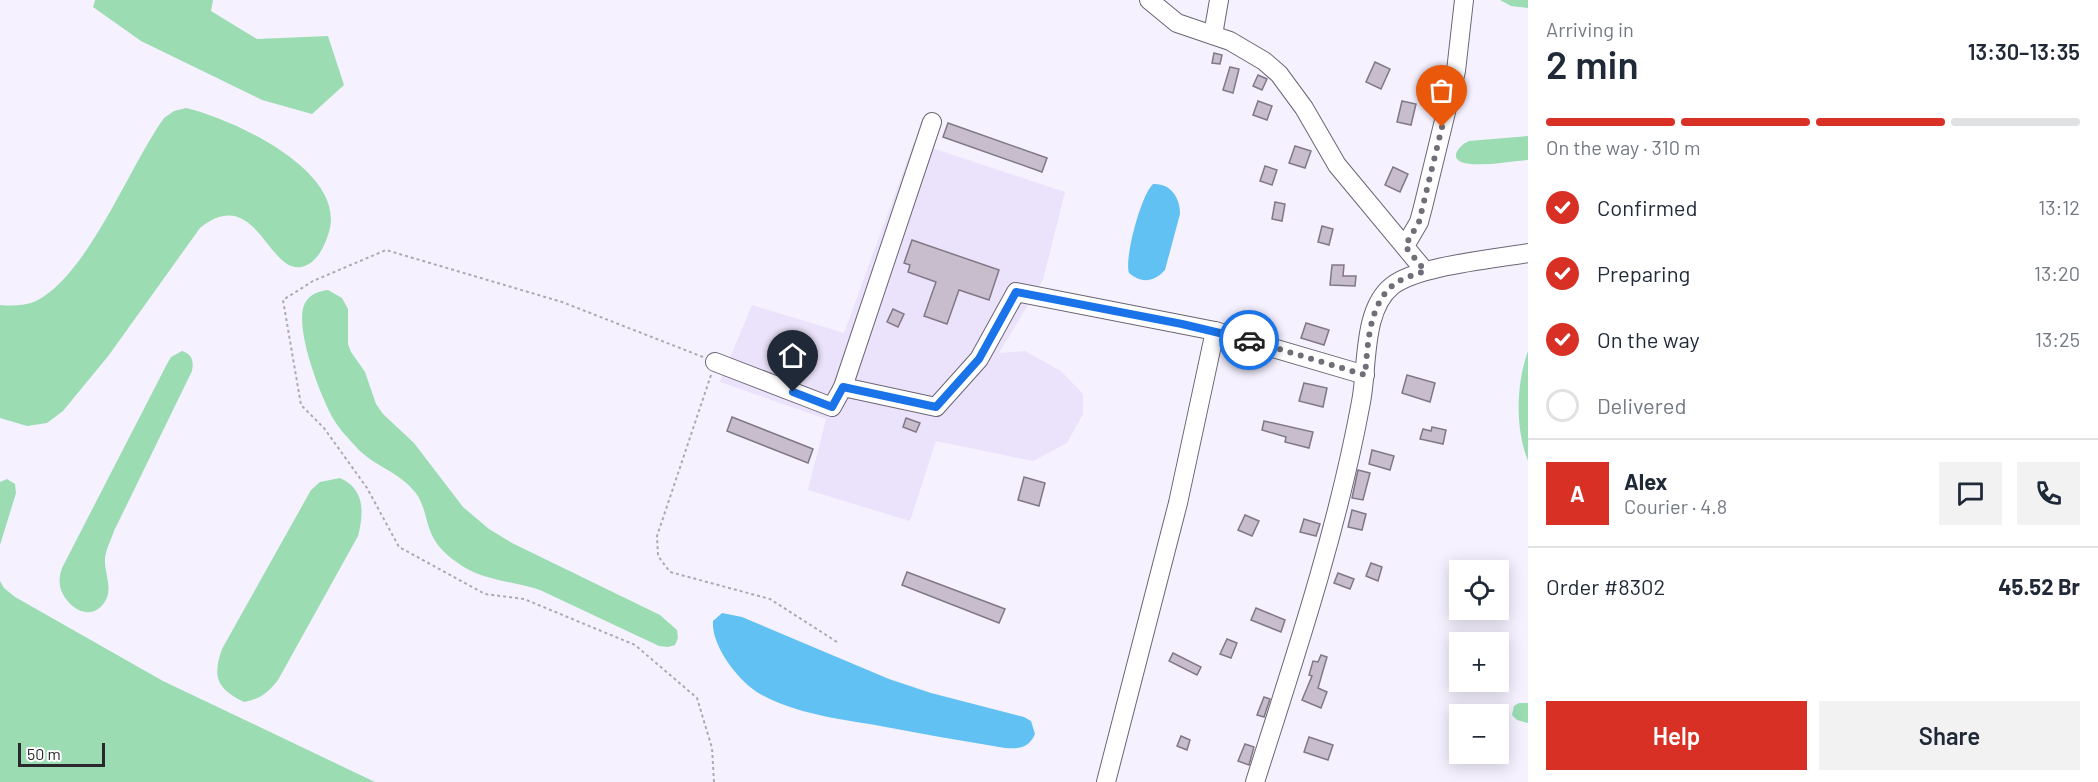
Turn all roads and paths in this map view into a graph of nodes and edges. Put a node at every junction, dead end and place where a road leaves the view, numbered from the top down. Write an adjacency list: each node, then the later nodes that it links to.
1 (1149, 0): 4 (street)
2 (1219, 0): 4 (street)
3 (1464, 0): 6 (street)
4 (1212, 35): 6 (street)
5 (932, 122): 12 (street)
6 (1405, 246): 8 (street)
7 (1528, 253): 8 (street)
8 (1425, 271): 11 (street)
9 (1215, 331): 11 (street); 12 (street); 15 (street)
10 (715, 362): 12 (street); 13 (path); 14 (path)
11 (1365, 375): 16 (street)
12 (843, 387)
13 (837, 642)
14 (714, 782)
15 (1106, 782)
16 (1255, 782)

